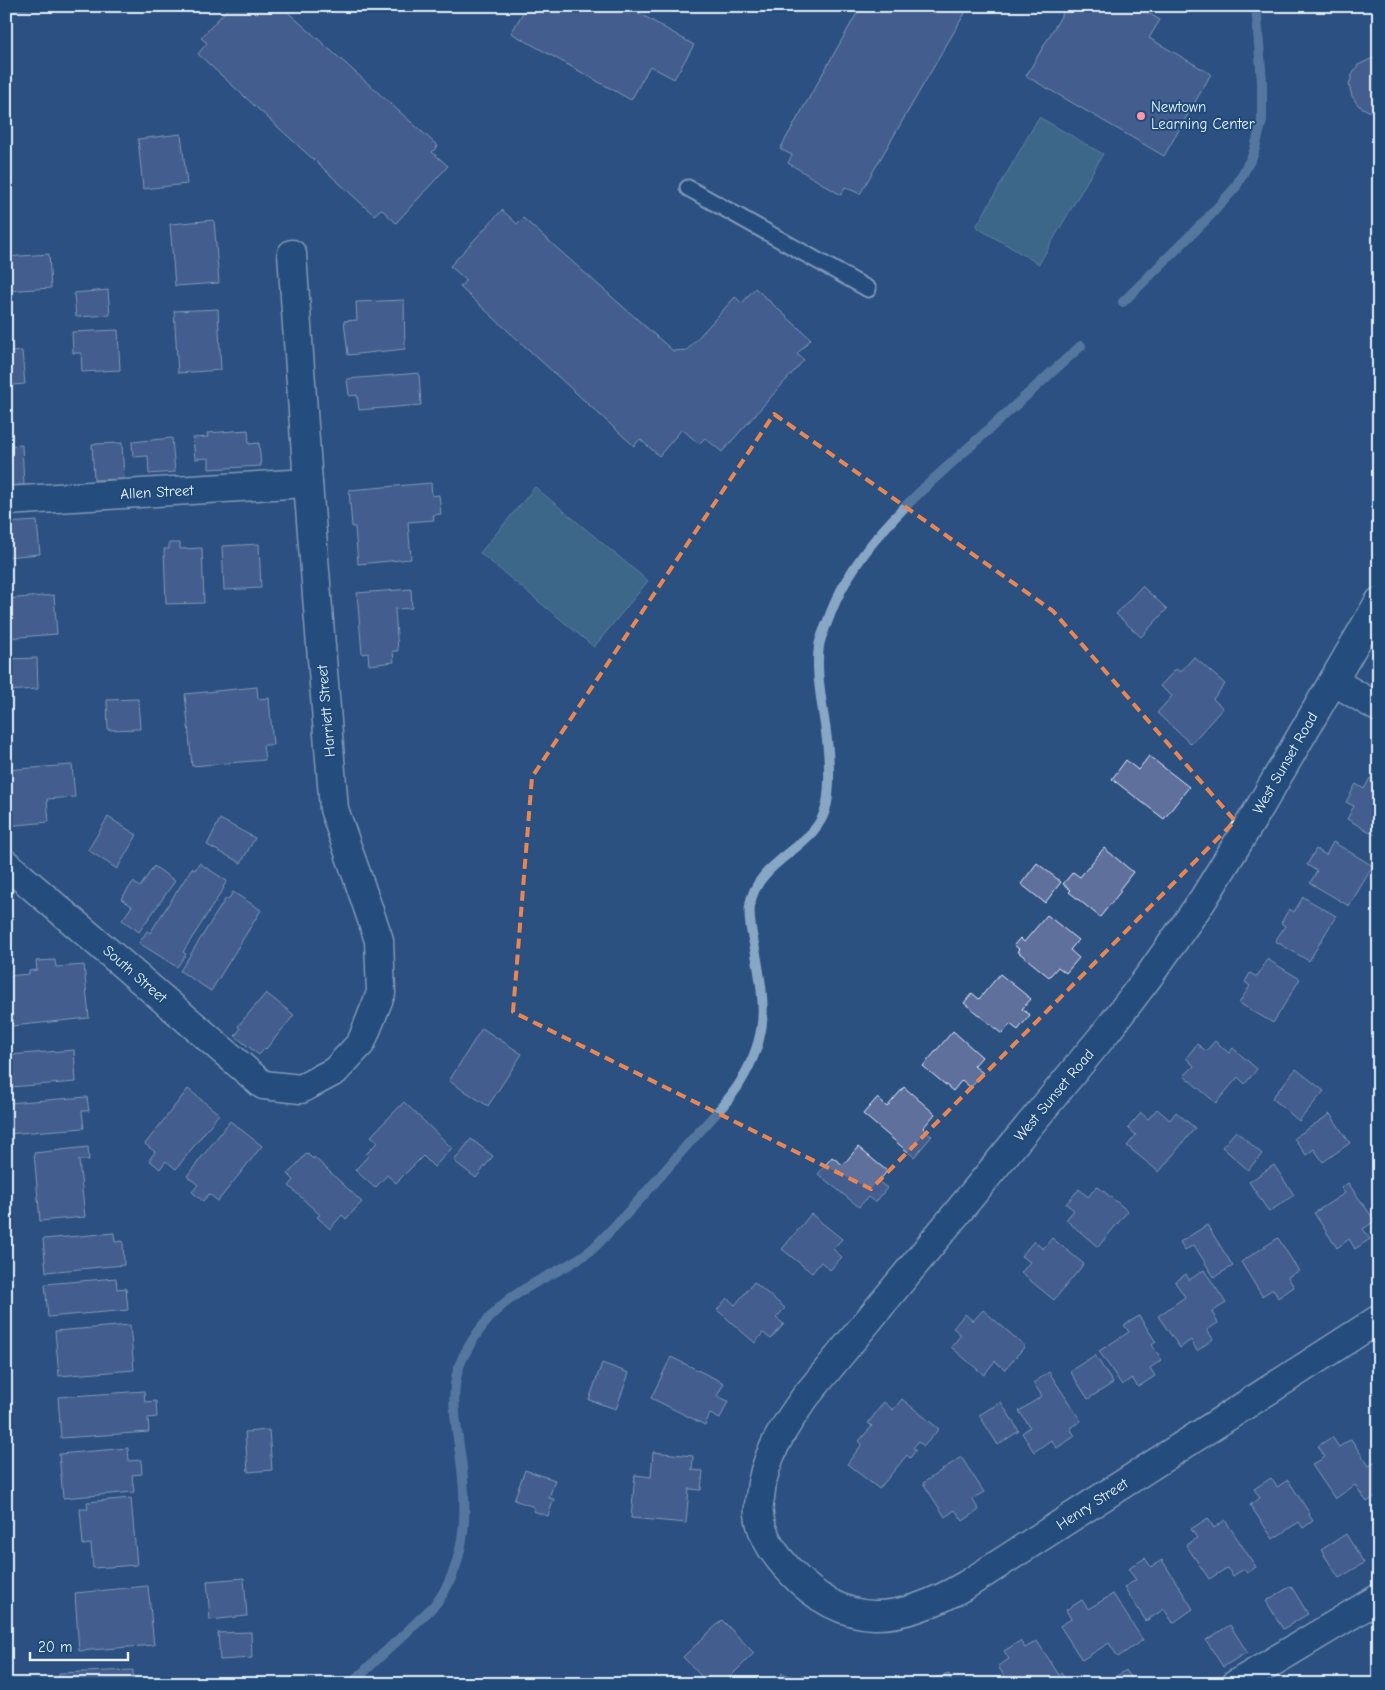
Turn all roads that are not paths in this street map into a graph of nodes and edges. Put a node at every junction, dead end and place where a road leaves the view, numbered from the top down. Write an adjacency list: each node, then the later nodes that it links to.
1 (688, 188): 3 (lane)
2 (292, 254): 4 (street, Harriett Street)
3 (868, 289)
4 (308, 483): 5 (street, Allen Street); 10 (street, Harriett Street)
5 (6, 501)
6 (1379, 602): 7 (street, West Sunset Road)
7 (1332, 681): 8 (street); 12 (street, West Sunset Road)
8 (1379, 708)
9 (6, 864): 10 (street, South Street)
10 (263, 1085)
11 (1379, 1319): 12 (street, Henry Street)
12 (793, 1575)
13 (1379, 1598): 14 (street)
14 (1236, 1684)

